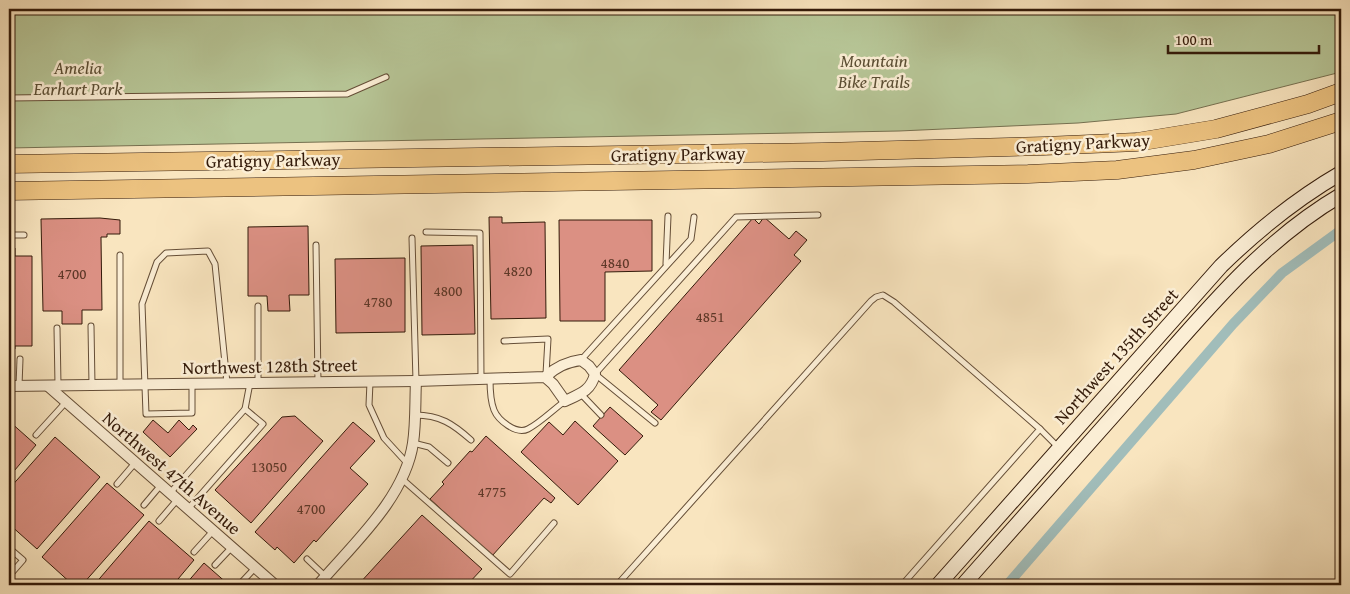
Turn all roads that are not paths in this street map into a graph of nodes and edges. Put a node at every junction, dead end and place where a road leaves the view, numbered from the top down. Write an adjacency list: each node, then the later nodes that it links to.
1 (386, 77): 3 (lane)
2 (1341, 92): 5 (highway, Gratigny Parkway)
3 (9, 98)
4 (1341, 121): 7 (highway, Gratigny Parkway)
5 (9, 164)
6 (1341, 173): 50 (main road, Northwest 135th Street)
7 (9, 191)
8 (1341, 195): 51 (main road, Northwest 135th Street)
9 (818, 215): 25 (lane)
10 (668, 216): 18 (lane)
11 (694, 217): 18 (lane)
12 (426, 232): 27 (lane)
13 (9, 235): 14 (lane)
14 (24, 235)
15 (412, 238): 29 (lane)
16 (316, 245): 30 (lane)
17 (120, 255): 37 (lane)
18 (666, 264): 24 (lane)
19 (258, 306): 32 (lane)
20 (91, 326): 36 (lane)
21 (57, 328): 35 (lane)
22 (504, 341): 26 (lane)
23 (20, 359): 38 (lane)
24 (580, 360): 25 (street); 26 (street)
25 (595, 374): 39 (street); 45 (lane)
26 (546, 377): 27 (street, Northwest 128th Street); 40 (street)
27 (486, 378): 29 (street, Northwest 128th Street); 40 (lane)
28 (370, 381): 29 (street, Northwest 128th Street); 30 (street, Northwest 128th Street); 53 (lane)
29 (416, 381): 43 (street)
30 (318, 382): 32 (street, Northwest 128th Street)
31 (227, 383): 32 (street, Northwest 128th Street); 33 (lane); 34 (street, Northwest 128th Street)
32 (254, 383): 42 (lane)
33 (144, 384): 34 (street, Northwest 128th Street); 34 (lane); 37 (street, Northwest 128th Street)
34 (192, 384)
35 (53, 385): 36 (street, Northwest 128th Street); 38 (street, Northwest 128th Street); 41 (street, Northwest 47th Avenue)
36 (92, 385): 37 (street, Northwest 128th Street)
37 (120, 385)
38 (14, 386)
39 (581, 394): 40 (street); 44 (lane)
40 (565, 401)
41 (66, 402): 47 (lane); 52 (street, Northwest 47th Avenue)
42 (245, 408): 58 (lane); 60 (lane)
43 (414, 415): 48 (lane); 49 (street)
44 (601, 415)
45 (656, 423)
46 (1040, 429): 50 (lane); 75 (lane); 76 (lane)
47 (36, 435)
48 (471, 440)
49 (413, 443): 53 (street); 54 (lane)
50 (1059, 448): 51 (main road); 77 (main road, Northwest 135th Street)
51 (1073, 461): 78 (main road, Northwest 135th Street)
52 (136, 463): 56 (lane); 57 (street, Northwest 47th Avenue)
53 (408, 463): 55 (street)
54 (448, 463)
55 (402, 478): 62 (lane); 71 (street)
56 (117, 484)
57 (161, 485): 58 (street, Northwest 47th Avenue); 59 (lane)
58 (174, 496): 60 (street, Northwest 47th Avenue); 61 (lane)
59 (144, 505)
60 (188, 509): 63 (street, Northwest 47th Avenue)
61 (159, 521)
62 (554, 523)
63 (213, 531): 64 (street, Northwest 47th Avenue); 66 (lane)
64 (232, 547): 68 (lane); 69 (street, Northwest 47th Avenue)
65 (9, 548): 70 (lane)
66 (194, 552)
67 (308, 559): 71 (lane)
68 (215, 565)
69 (255, 568): 72 (lane); 73 (street, Northwest 47th Avenue)
70 (9, 576)
71 (325, 576): 74 (street)
72 (239, 585)
73 (274, 585)
74 (318, 585)
75 (617, 585)
76 (902, 585)
77 (938, 585)
78 (964, 585)

